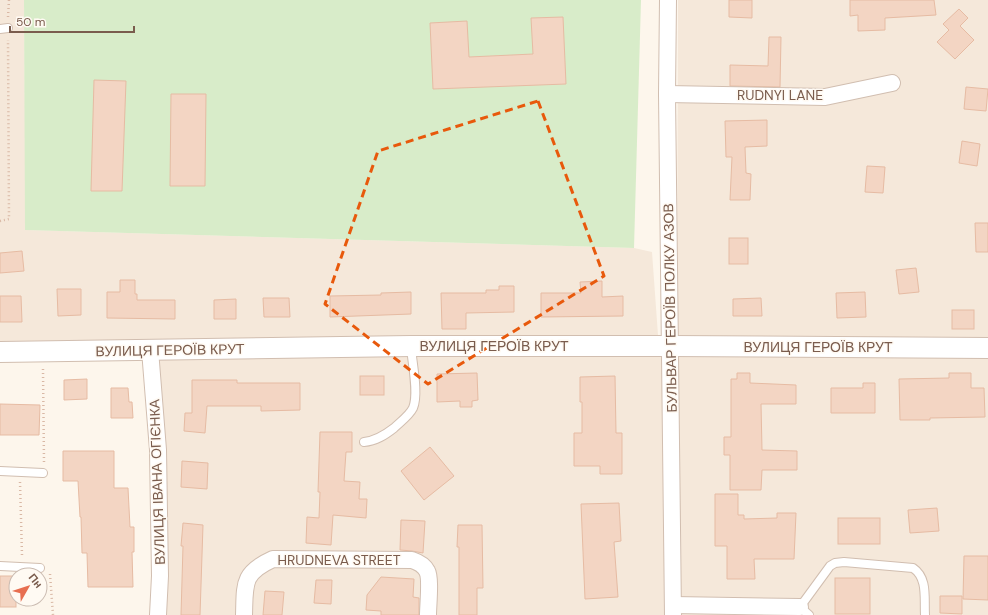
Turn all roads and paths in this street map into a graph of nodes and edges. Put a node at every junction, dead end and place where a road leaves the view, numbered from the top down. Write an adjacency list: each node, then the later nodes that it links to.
1 (9, 0): 3 (path)
2 (668, 0): 5 (street, БУЛЬВАР ГЕРОЇВ ПОЛКУ АЗОВ)
3 (4, 29): 6 (path)
4 (892, 83): 5 (street, RUDNYI LANE)
5 (667, 94): 8 (street, БУЛЬВАР ГЕРОЇВ ПОЛКУ АЗОВ)
6 (0, 221)
7 (411, 346): 8 (street, ВУЛИЦЯ ГЕРОЇВ КРУТ); 10 (street, ВУЛИЦЯ ГЕРОЇВ КРУТ); 13 (lane)
8 (670, 346): 9 (street, ВУЛИЦЯ ГЕРОЇВ КРУТ); 20 (street, БУЛЬВАР ГЕРОЇВ ПОЛКУ АЗОВ)
9 (988, 348)
10 (150, 350): 12 (street, ВУЛИЦЯ ГЕРОЇВ КРУТ); 23 (street, ВУЛИЦЯ ІВАНА ОГІЄНКА)
11 (0, 352): 12 (street, ВУЛИЦЯ ГЕРОЇВ КРУТ)
12 (43, 352): 16 (path)
13 (364, 442)
14 (0, 471): 15 (lane)
15 (20, 472): 16 (lane); 18 (path)
16 (44, 473)
17 (0, 566): 18 (lane)
18 (22, 567)
19 (48, 573): 22 (path)
20 (673, 610): 21 (street)
21 (804, 611): 26 (lane)
22 (53, 615)
23 (158, 615)
24 (244, 615): 25 (street, HRUDNEVA STREET)
25 (428, 615)
26 (925, 615)

